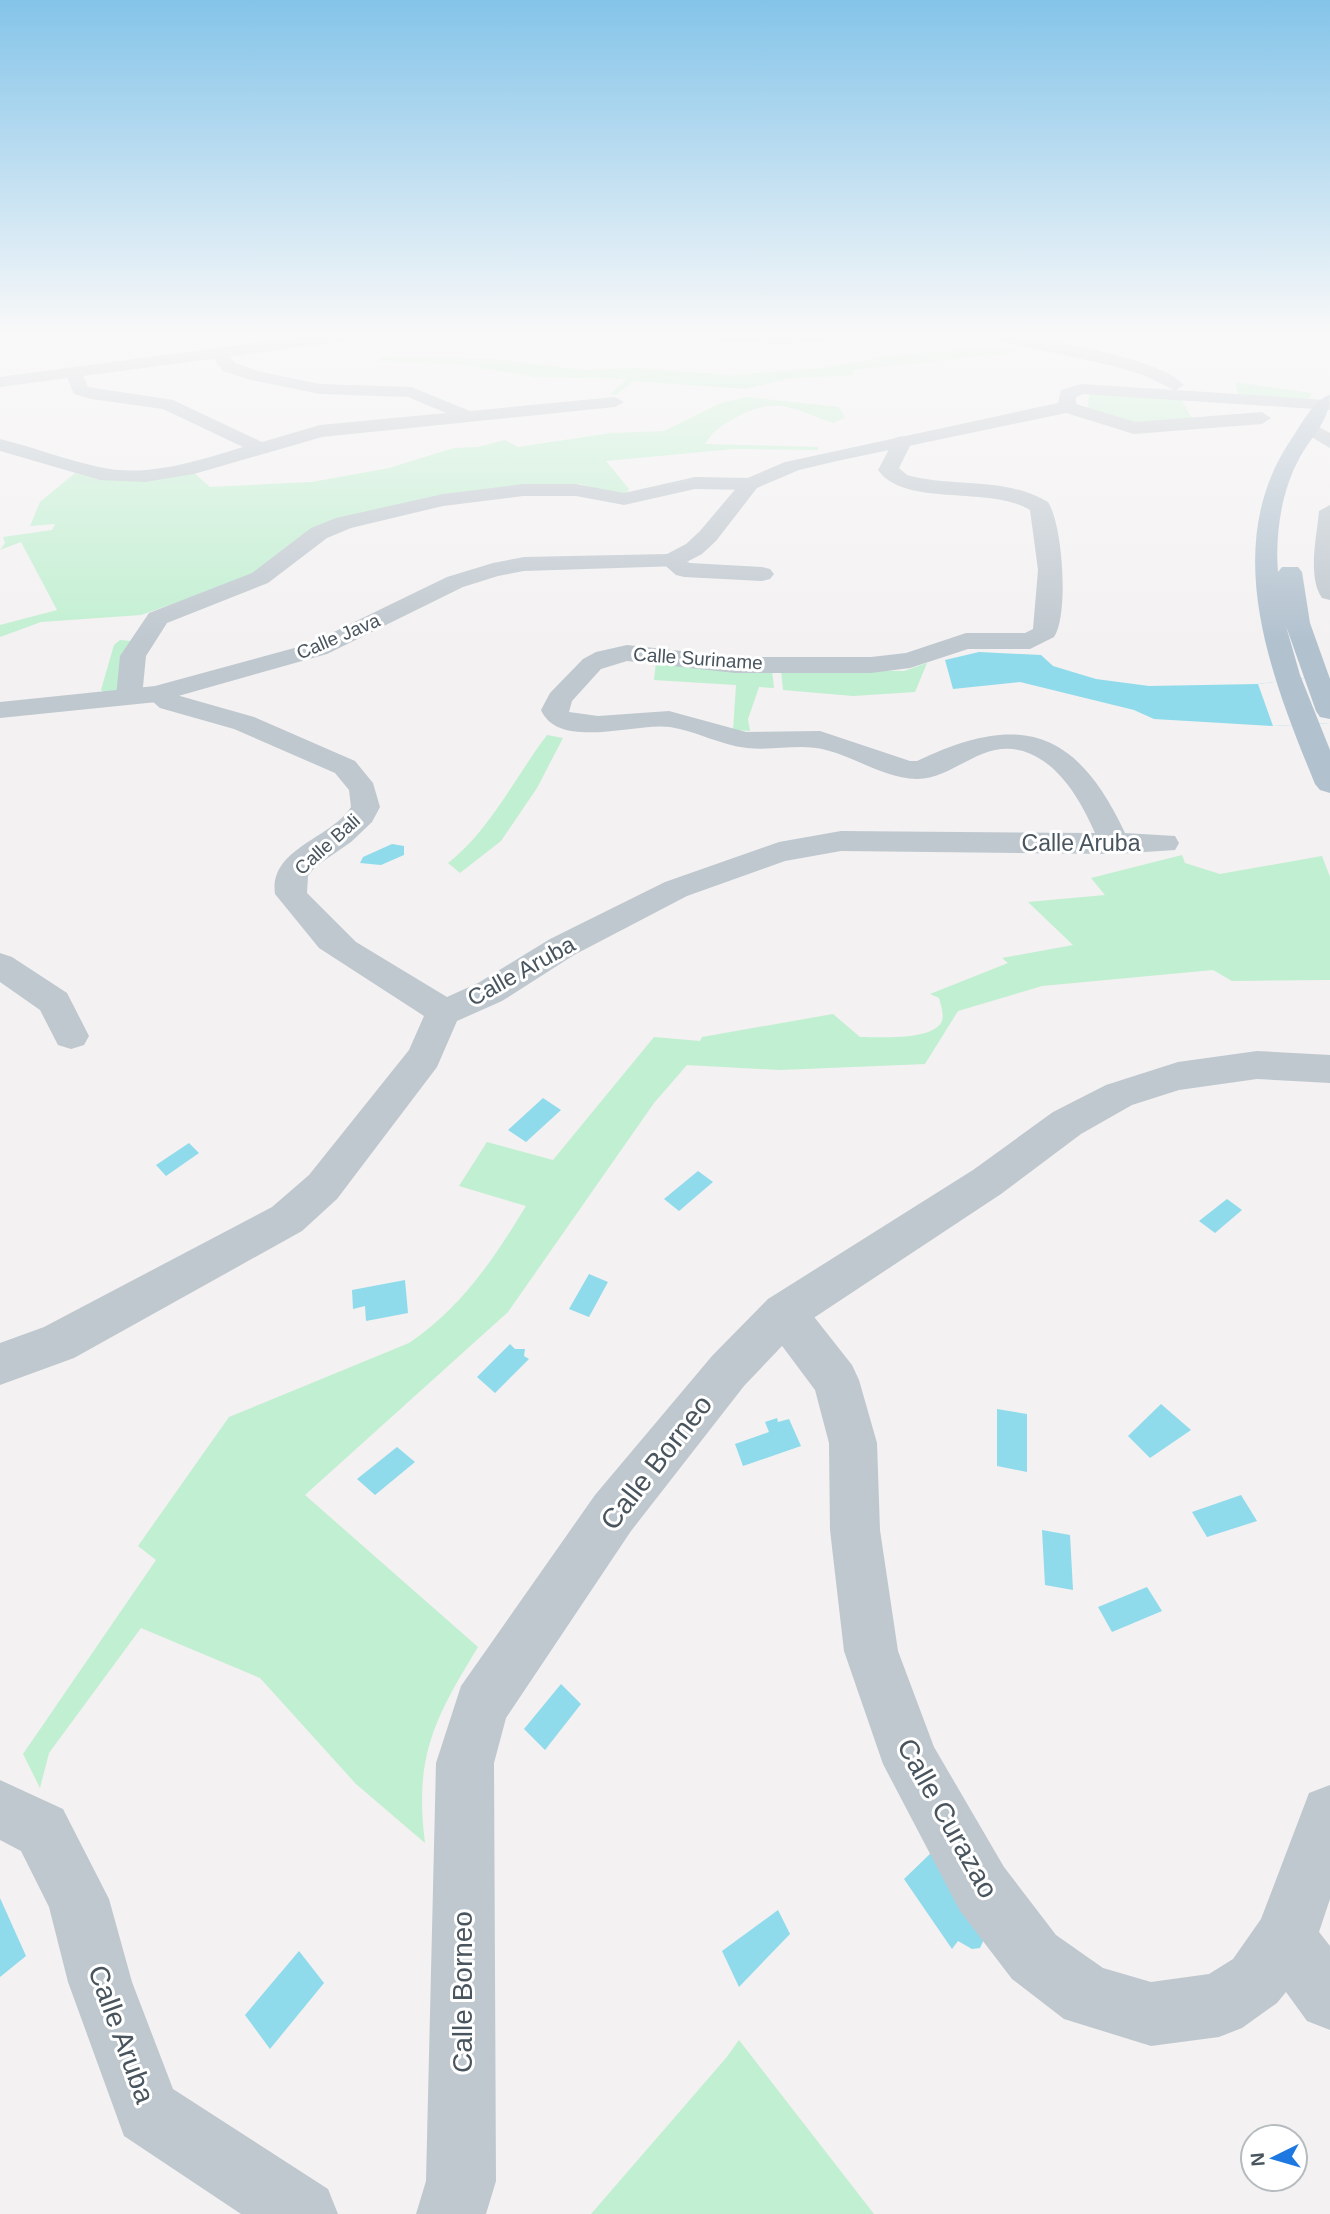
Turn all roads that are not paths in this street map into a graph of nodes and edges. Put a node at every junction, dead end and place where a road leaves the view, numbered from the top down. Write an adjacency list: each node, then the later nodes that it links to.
1 (237, 437): 8 (street)
2 (293, 437): 8 (street)
3 (924, 437): 6 (street)
4 (1323, 437): 10 (main road)
5 (1323, 437): 19 (main road)
6 (902, 442): 9 (street); 21 (street, Calle Suriname)
7 (0, 445): 8 (street)
8 (257, 447)
9 (750, 484): 13 (street); 16 (street)
10 (1297, 499)
11 (1330, 511): 15 (street)
12 (1292, 547): 18 (main road)
13 (671, 561): 14 (street, Calle Java); 16 (street, Calle Java)
14 (762, 575)
15 (1330, 593)
16 (143, 695): 17 (street, Calle Java); 23 (street, Calle Bali)
17 (0, 710)
18 (1330, 710)
19 (1330, 784)
20 (1164, 843): 21 (street, Calle Aruba)
21 (1115, 844): 23 (street, Calle Aruba)
22 (0, 965): 24 (street)
23 (443, 1013): 27 (street, Calle Aruba)
24 (71, 1036)
25 (1330, 1069): 26 (street, Calle Borneo)
26 (784, 1313): 30 (street, Calle Curazao); 33 (street, Calle Borneo)
27 (0, 1364)
28 (0, 1809): 32 (street, Calle Aruba)
29 (1330, 1814): 30 (street, Calle Curazao)
30 (1285, 1938): 31 (street)
31 (1330, 1998)
32 (303, 2214)
33 (452, 2214)

